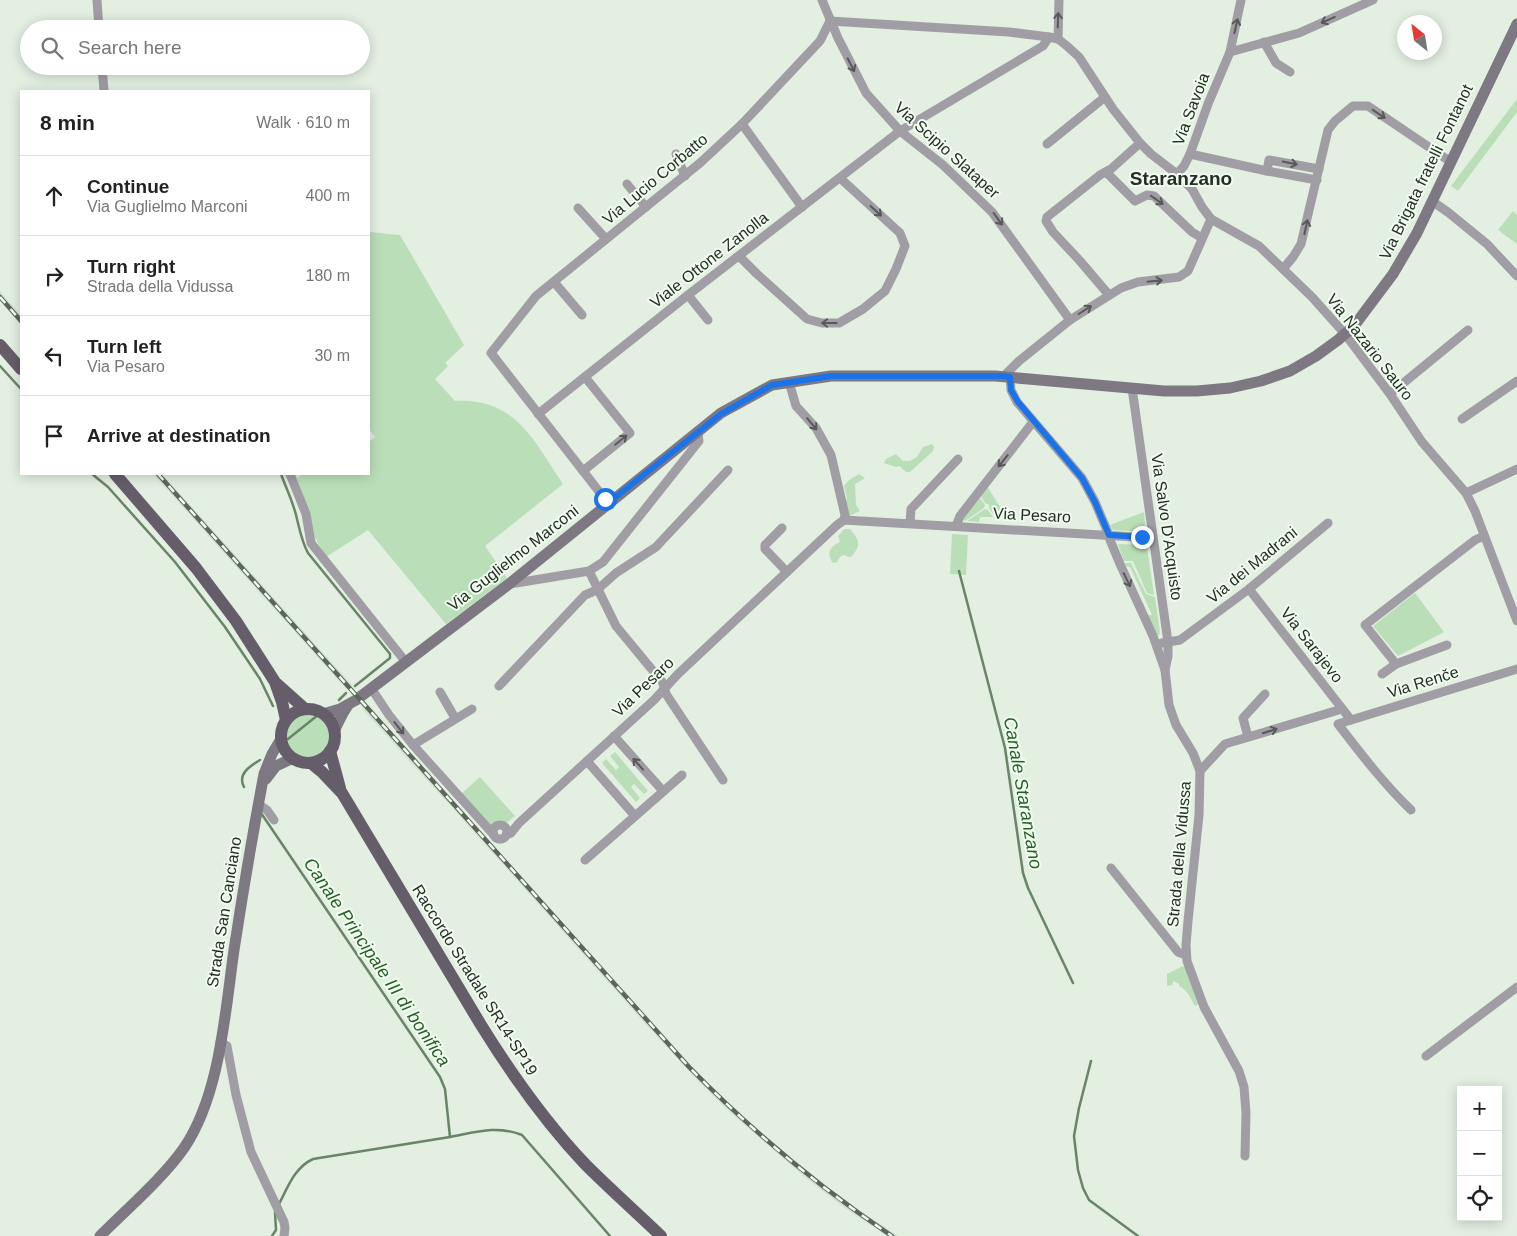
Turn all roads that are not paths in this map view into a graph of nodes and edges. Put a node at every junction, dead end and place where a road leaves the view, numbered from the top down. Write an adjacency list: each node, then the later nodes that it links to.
1 (97, 0): 6 (street)
2 (822, 0): 7 (street, Via Scipio Slataper)
3 (1059, 0): 10 (street, one-way to 3)
4 (1242, 0): 13 (street, Via Savoia, one-way to 4)
5 (1373, 0): 12 (street, one-way to 12)
6 (98, 20)
7 (830, 21): 9 (street, Via Scipio Slataper); 10 (street); 11 (street, Via Lucio Corbatto)
8 (1517, 24): 24 (street, Via Brigata fratelli Fontanot)
9 (838, 38): 11 (street); 19 (street, Via Scipio Slataper, one-way to 19)
10 (1053, 38): 17 (street); 19 (street, Viale Ottone Zanolla)
11 (820, 41): 18 (street, Via Lucio Corbatto)
12 (1264, 42): 13 (street); 14 (street)
13 (1230, 52): 23 (street, Via Savoia)
14 (1290, 72)
15 (103, 75): 16 (street)
16 (104, 90)
17 (1105, 97): 20 (street); 21 (street)
18 (742, 124): 29 (street, Via Lucio Corbatto); 35 (street)
19 (900, 131): 30 (street, Viale Ottone Zanolla); 48 (street, Via Scipio Slataper, one-way to 48)
20 (1140, 143): 27 (street); 28 (street)
21 (1047, 144)
22 (676, 154): 29 (street)
23 (1190, 154): 26 (street); 28 (street, Via Savoia)
24 (1451, 162): 25 (street, one-way to 24); 33 (street, Via Brigata fratelli Fontanot)
25 (1319, 169): 26 (street, one-way to 25); 31 (street)
26 (1267, 171): 31 (street)
27 (1106, 172): 38 (street, one-way to 38); 45 (street)
28 (1177, 174): 37 (street)
29 (684, 176): 34 (street, Via Lucio Corbatto)
30 (840, 178): 35 (street, Viale Ottone Zanolla); 40 (street, one-way to 40)
31 (1317, 180): 41 (street, one-way to 31)
32 (627, 184): 34 (street)
33 (1432, 201): 42 (street); 50 (street, Via Brigata fratelli Fontanot)
34 (646, 207): 39 (street, Via Lucio Corbatto)
35 (802, 207): 40 (street, Viale Ottone Zanolla)
36 (578, 208): 39 (street)
37 (1211, 220): 38 (street); 41 (street, Via Nazario Sauro)
38 (1202, 238): 45 (street, one-way to 38)
39 (606, 239): 43 (street, Via Lucio Corbatto)
40 (739, 256): 44 (street, Viale Ottone Zanolla)
41 (1283, 269): 50 (street, Via Nazario Sauro)
42 (1517, 276)
43 (554, 282): 46 (street); 59 (street, Via Lucio Corbatto)
44 (688, 295): 47 (street); 54 (street, Viale Ottone Zanolla)
45 (1109, 295): 48 (street, one-way to 45)
46 (582, 315)
47 (708, 320)
48 (1070, 320): 53 (street)
49 (1468, 330): 58 (street)
50 (1345, 334): 57 (street, Via Brigata fratelli Fontanot); 58 (street, Via Nazario Sauro)
51 (0, 345): 52 (main road)
52 (20, 368)
53 (1007, 376): 55 (street, Via Guglielmo Marconi); 57 (street, Via Brigata fratelli Fontanot); 61 (street, Strada della Vidussa)
54 (585, 377): 59 (street, Viale Ottone Zanolla); 66 (street, one-way to 54)
55 (789, 382): 62 (street, Via Guglielmo Marconi); 71 (street, one-way to 71)
56 (1517, 382): 60 (street)
57 (1132, 388): 78 (street, Via Salvo D'Acquisto)
58 (1390, 394): 69 (street, Via Nazario Sauro)
59 (538, 414): 66 (street)
60 (1462, 419)
61 (1033, 422): 74 (street, one-way to 74); 76 (street, Strada della Vidussa)
62 (698, 432): 70 (street, Via Guglielmo Marconi); 79 (street)
63 (958, 460): 72 (street)
64 (1517, 469): 69 (street)
65 (728, 470): 83 (street)
66 (583, 471): 70 (street)
67 (116, 475): 93 (main road)
68 (290, 475): 88 (street)
69 (1466, 493): 77 (street, Via Nazario Sauro)
70 (608, 503): 81 (street, Via Guglielmo Marconi)
71 (844, 520): 72 (street, Via Pesaro); 80 (street, Via Pesaro)
72 (910, 523): 74 (street, Via Pesaro)
73 (1328, 523): 82 (street, Via dei Madrani)
74 (956, 526): 76 (street, Via Pesaro)
75 (782, 528): 80 (street)
76 (1109, 535): 78 (street, Via Pesaro); 86 (street, Strada della Vidussa, one-way to 86)
77 (1484, 536): 84 (street, Via Nazario Sauro); 89 (street)
78 (1153, 538): 85 (street, Via Salvo D'Acquisto)
79 (589, 571): 81 (street); 83 (street)
80 (787, 572): 96 (street, Via Pesaro)
81 (509, 584): 88 (street, Via Guglielmo Marconi)
82 (1249, 589): 85 (street, Via dei Madrani); 102 (street, Via Sarajevo)
83 (597, 590): 94 (street); 96 (street)
84 (1517, 621)
85 (1168, 642): 86 (street); 91 (street, Via Salvo D'Acquisto)
86 (1156, 644): 91 (street, Strada della Vidussa)
87 (1447, 645): 89 (street)
88 (406, 661): 95 (street, Via Guglielmo Marconi)
89 (1396, 664): 92 (street)
90 (1517, 669): 106 (street, Via Renče)
91 (1165, 670): 116 (street, Strada della Vidussa)
92 (1382, 674)
93 (275, 682): 100 (main road); 105 (main road)
94 (499, 686)
95 (371, 688): 99 (street, Via Guglielmo Marconi); 111 (street, one-way to 111)
96 (664, 688): 108 (street, Via Pesaro); 118 (street)
97 (440, 692): 104 (street)
98 (1265, 694): 109 (street)
99 (348, 705): 103 (street, Via Guglielmo Marconi); 107 (street, Via Guglielmo Marconi)
100 (305, 709): 103 (main road); 105 (main road)
101 (472, 709): 104 (street)
102 (1342, 709): 106 (street, Via Sarajevo); 109 (street, one-way to 102)
103 (323, 714): 107 (main road)
104 (455, 718): 111 (street)
105 (286, 720): 110 (main road)
106 (1351, 720): 123 (street, Via Renče)
107 (334, 731): 112 (main road, Raccordo Stradale SR14-SP19)
108 (614, 736): 114 (street, Via Pesaro); 120 (street, one-way to 108)
109 (1248, 738): 116 (street)
110 (281, 739): 113 (main road); 119 (street, Strada San Canciano)
111 (413, 745): 114 (street, Via Pesaro)
112 (330, 752): 115 (main road); 121 (main road, Raccordo Stradale SR14-SP19)
113 (293, 758): 115 (main road, Raccordo Stradale SR14-SP19); 119 (street, Strada San Canciano)
114 (587, 761): 124 (street)
115 (311, 763): 121 (main road, Raccordo Stradale SR14-SP19)
116 (1200, 771): 128 (street, Strada della Vidussa)
117 (682, 775): 120 (street)
118 (723, 780)
119 (261, 787): 122 (street, Strada San Canciano)
120 (663, 791): 124 (street)
121 (342, 793): 135 (main road, Raccordo Stradale SR14-SP19)
122 (258, 804): 125 (street); 130 (street, Strada San Canciano)
123 (1412, 810)
124 (635, 816): 126 (street)
125 (274, 820)
126 (585, 860)
127 (1110, 868): 128 (street, Strada della Vidussa)
128 (1186, 955): 132 (street, Strada della Vidussa)
129 (1517, 987): 131 (street)
130 (220, 1042): 133 (street, Strada San Canciano); 134 (street)
131 (1426, 1056)
132 (1246, 1156)
133 (100, 1236)
134 (284, 1236)
135 (660, 1236)

